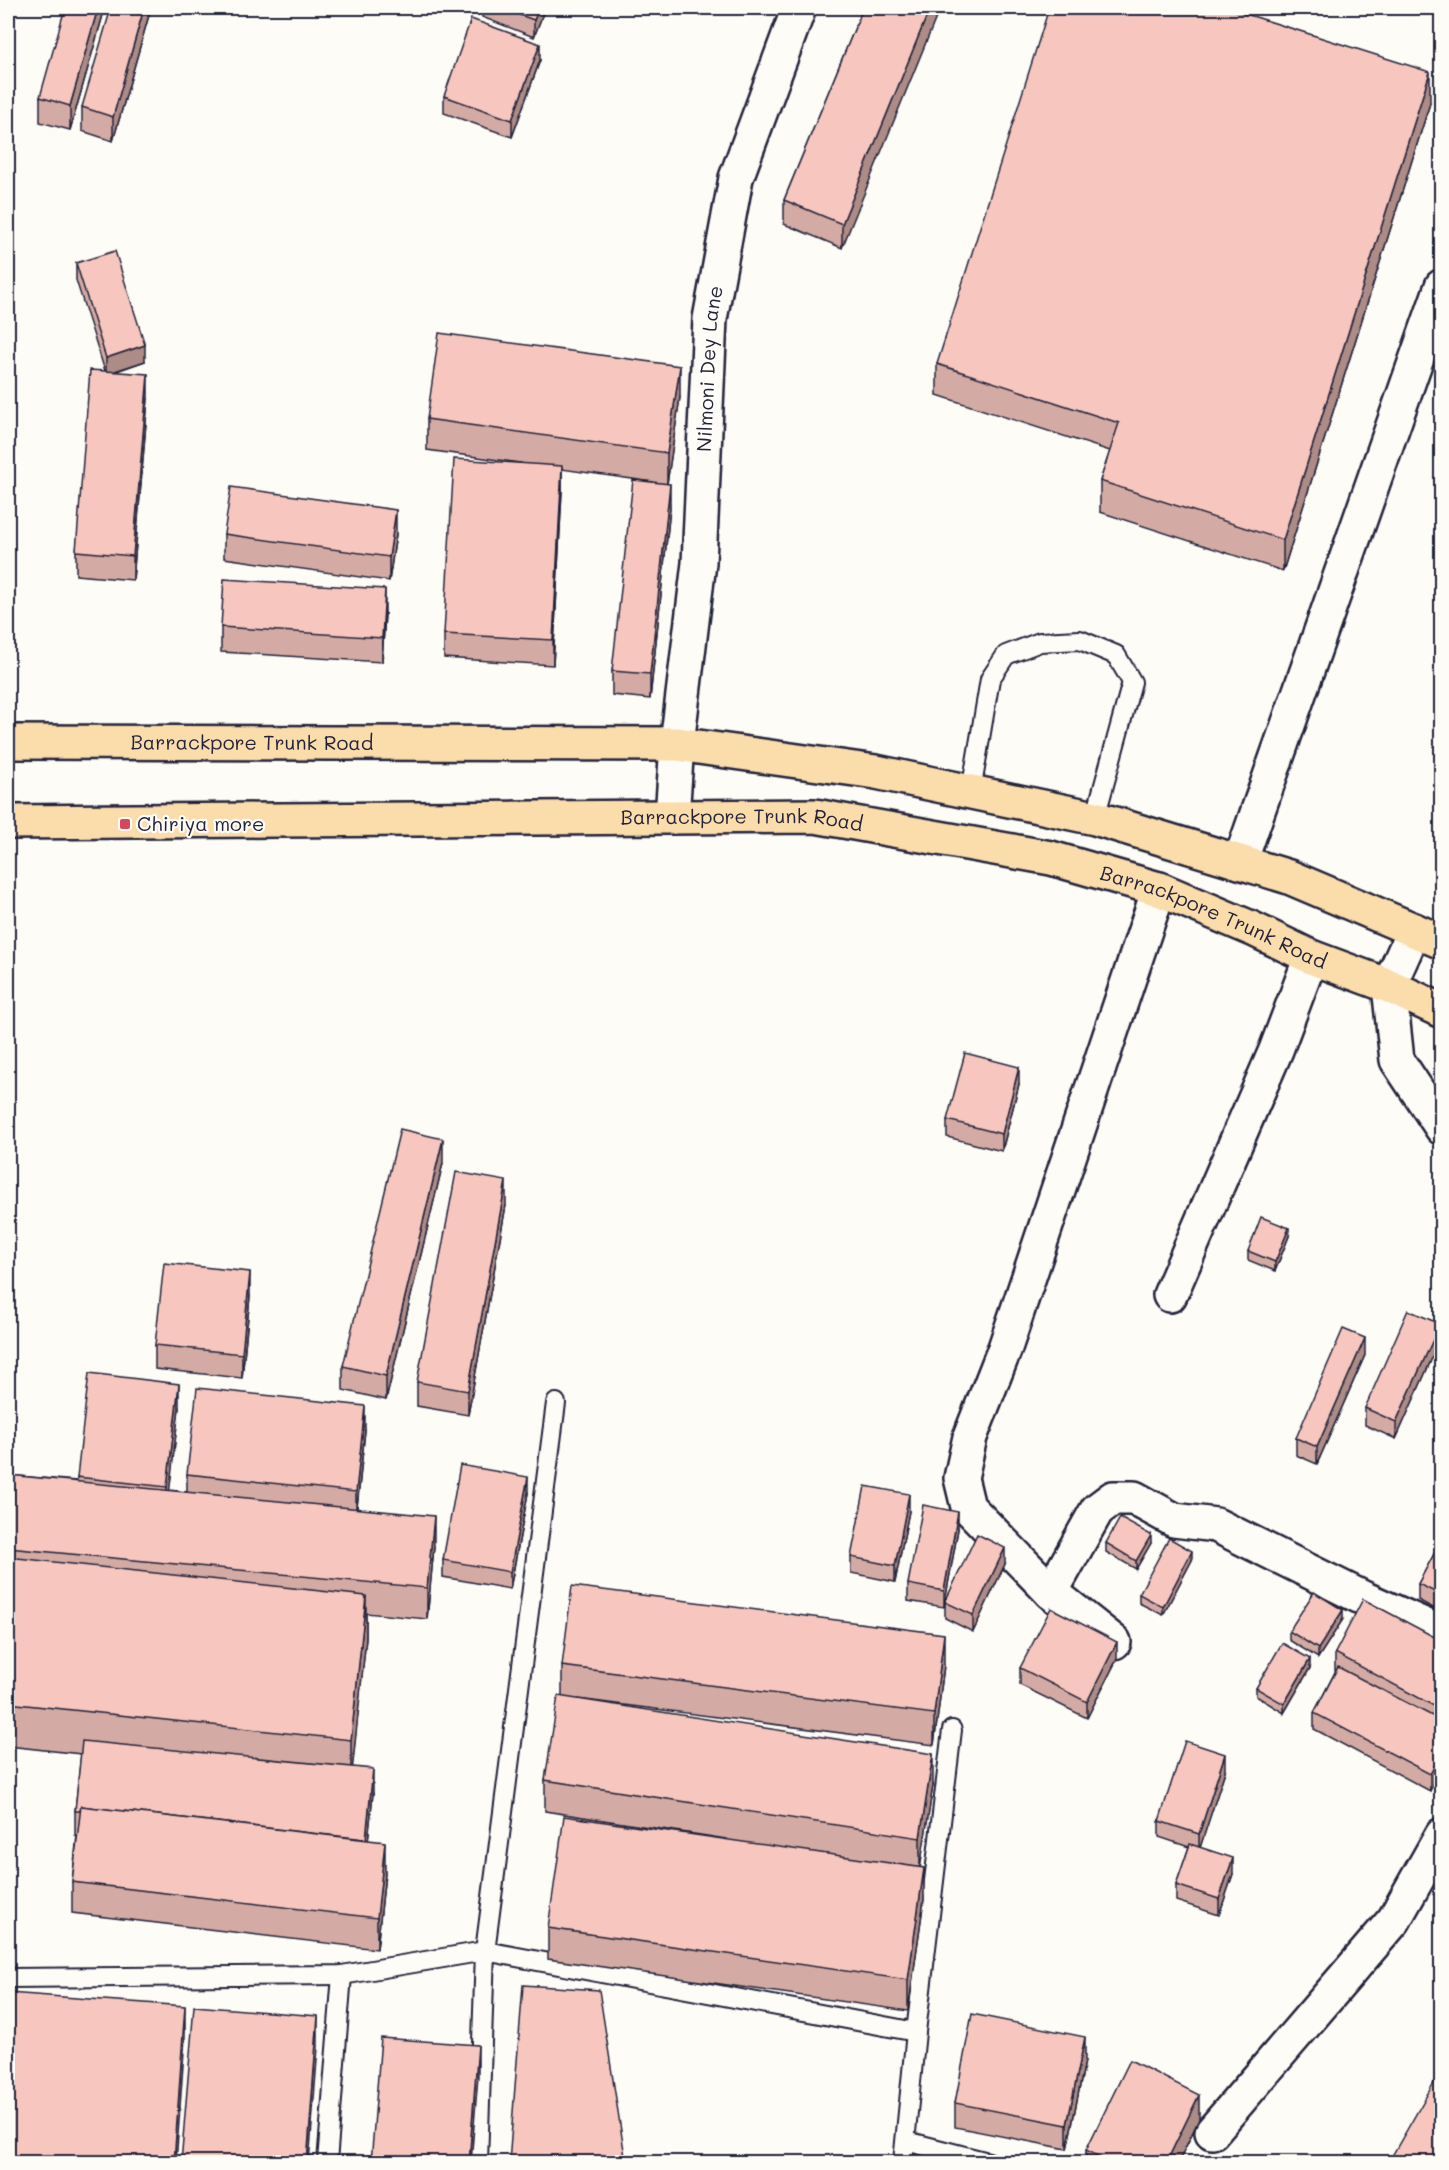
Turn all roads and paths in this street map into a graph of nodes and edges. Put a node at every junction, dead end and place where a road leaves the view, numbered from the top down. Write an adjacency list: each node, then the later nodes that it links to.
1 (799, 8): 4 (street, Nilmoni Dey Lane)
2 (1442, 285): 9 (street)
3 (8, 742): 4 (main road, Barrackpore Trunk Road)
4 (677, 744): 5 (main road, Barrackpore Trunk Road); 6 (street, Nilmoni Dey Lane)
5 (971, 792): 7 (main road, Barrackpore Trunk Road); 7 (lane)
6 (672, 817): 8 (main road, Barrackpore Trunk Road); 10 (main road, Barrackpore Trunk Road)
7 (1095, 818): 9 (main road, Barrackpore Trunk Road)
8 (8, 822)
9 (1240, 862): 11 (main road, Barrackpore Trunk Road)
10 (1159, 890): 12 (main road, Barrackpore Trunk Road); 18 (street)
11 (1428, 936): 13 (street)
12 (1311, 957): 13 (main road, Barrackpore Trunk Road); 16 (street)
13 (1389, 986): 14 (main road, Barrackpore Trunk Road); 15 (street)
14 (1442, 1011)
15 (1442, 1128)
16 (1170, 1295)
17 (556, 1403): 23 (lane)
18 (1051, 1592): 19 (street); 20 (street)
19 (1442, 1633)
20 (1114, 1642)
21 (952, 1730): 26 (lane)
22 (1442, 1835): 27 (street)
23 (485, 1951): 24 (lane); 26 (lane); 30 (lane)
24 (342, 1975): 25 (lane); 29 (lane)
25 (8, 1978)
26 (916, 2032): 28 (lane)
27 (1212, 2132)
28 (906, 2141): 31 (lane); 32 (lane)
29 (327, 2163)
30 (478, 2163)
31 (903, 2163)
32 (988, 2163)

